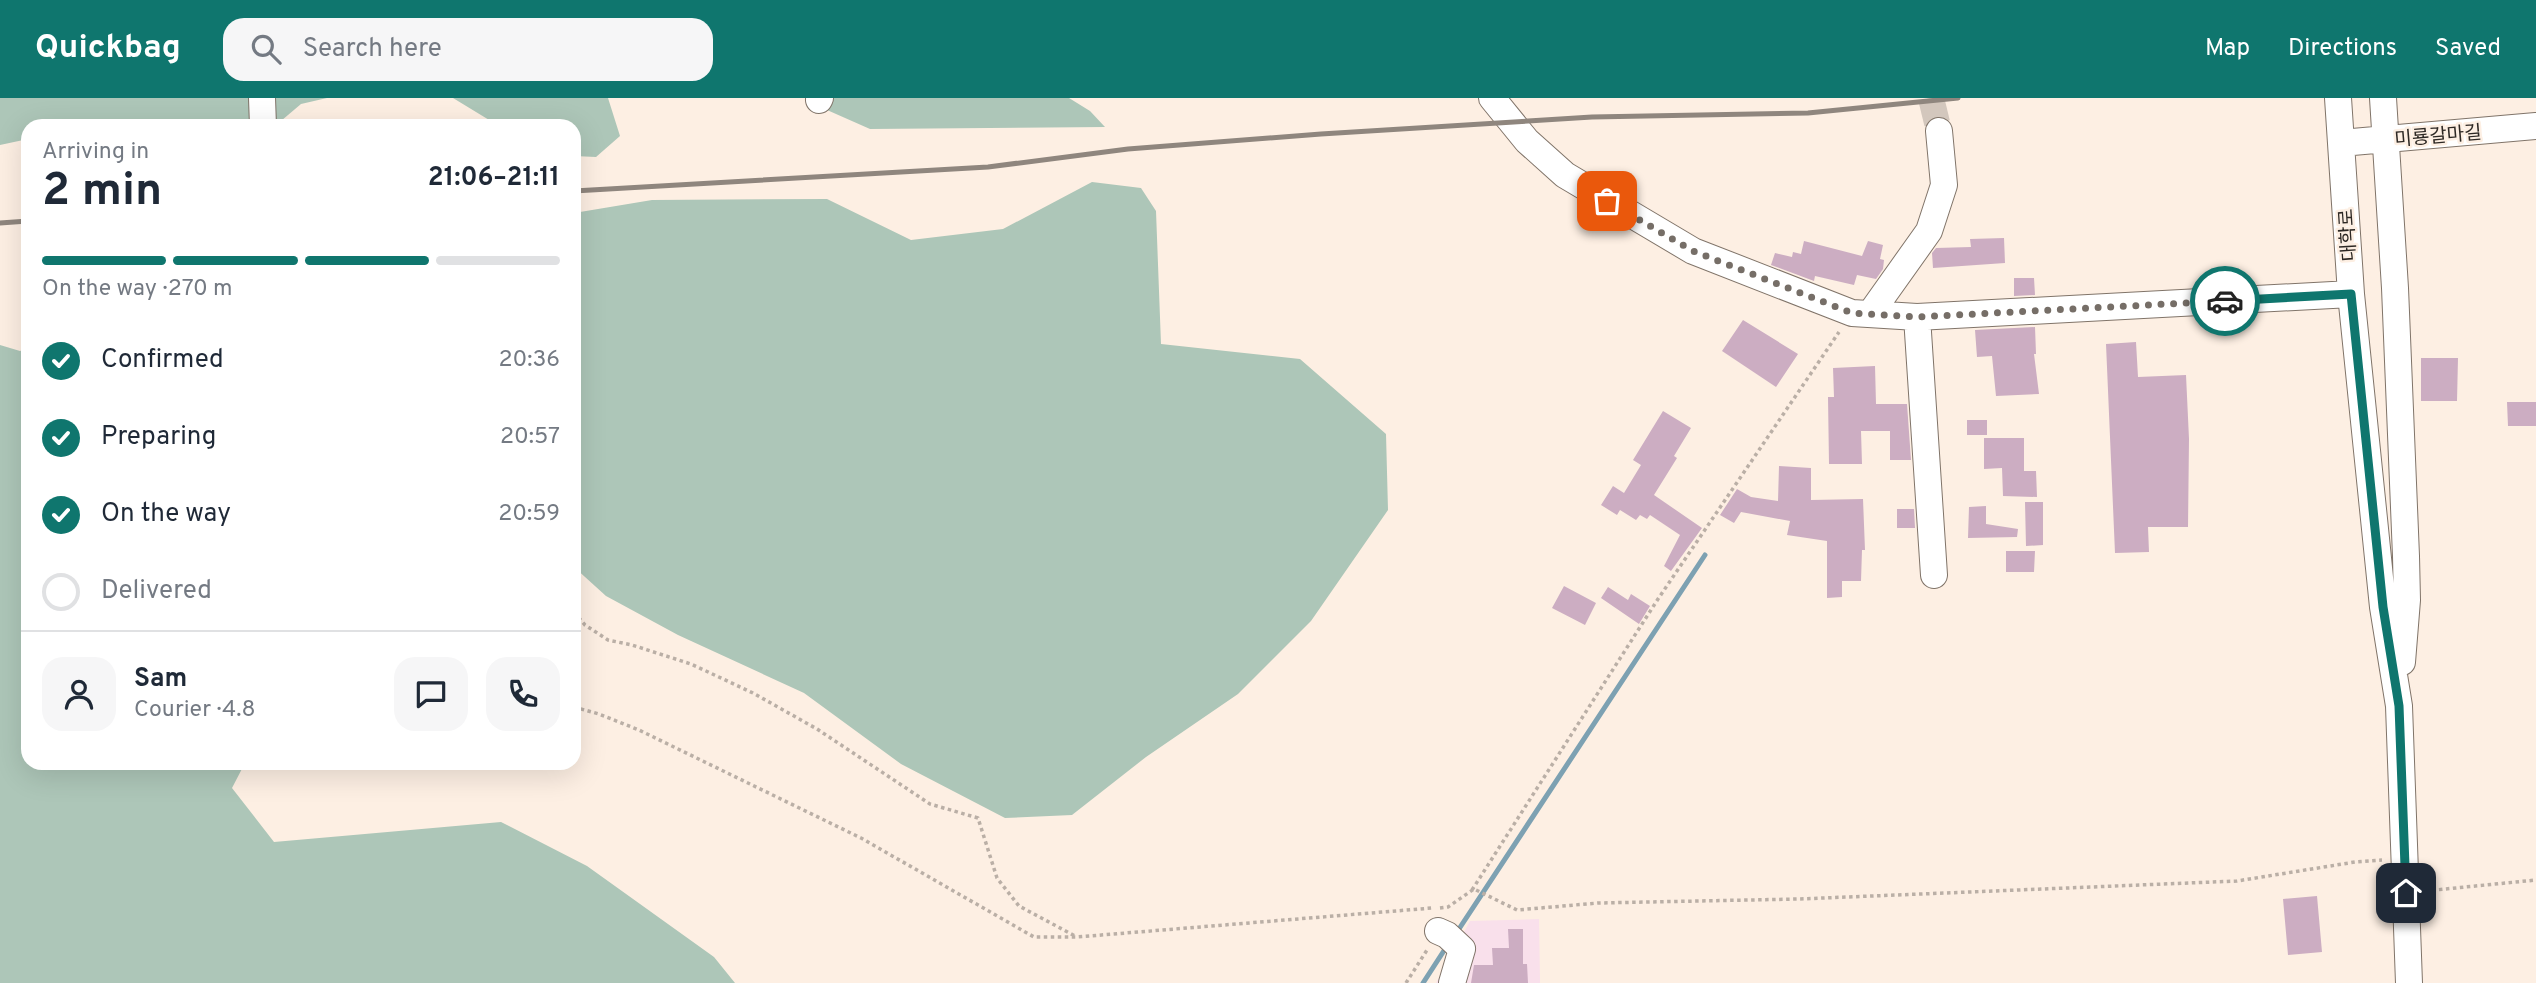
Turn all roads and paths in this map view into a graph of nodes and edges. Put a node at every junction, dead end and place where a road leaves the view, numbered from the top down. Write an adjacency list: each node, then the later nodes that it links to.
1 (262, 98): 5 (street)
2 (1492, 98): 11 (street)
3 (2339, 98): 9 (street, 대학로)
4 (2383, 98): 8 (street, 대학로)
5 (263, 119)
6 (2536, 126): 8 (street, 미룡갈마길)
7 (1939, 131): 11 (street)
8 (2386, 139): 9 (street, 미룡갈마길); 15 (street, 대학로)
9 (2341, 143): 10 (street, 대학로)
10 (2351, 294): 12 (street); 15 (street, 대학로)
11 (1861, 313): 12 (street); 19 (path)
12 (1917, 317): 13 (street)
13 (1934, 575)
14 (581, 620): 22 (path)
15 (2399, 706): 17 (street, 대학로)
16 (581, 710): 22 (path)
17 (2405, 859): 19 (path); 20 (street, 대학로)
18 (2536, 880): 20 (path)
19 (1474, 889): 21 (path)
20 (2406, 893): 25 (street, 대학로)
21 (1448, 930): 22 (path); 23 (path); 24 (street)
22 (1077, 937)
23 (1406, 983)
24 (1452, 983)
25 (2409, 983)

